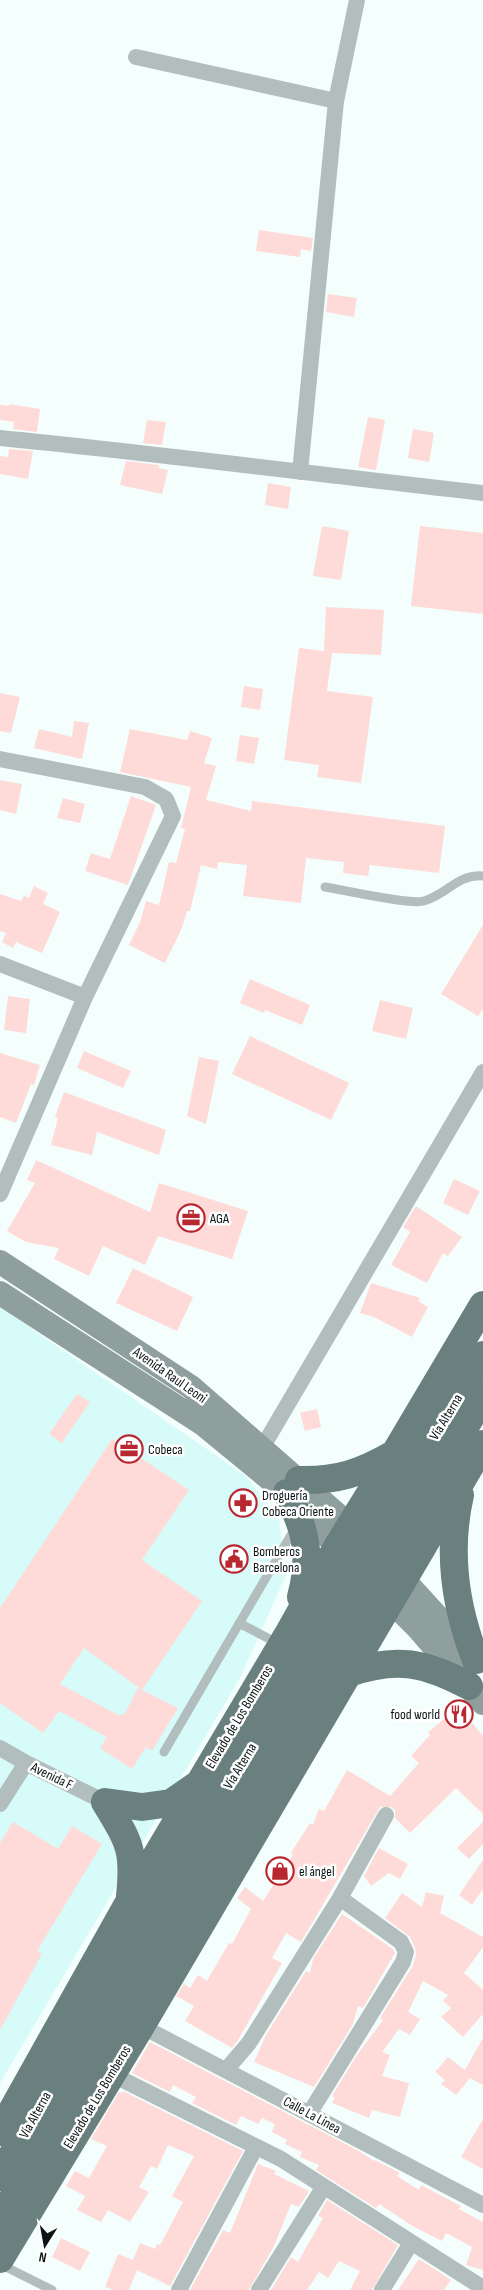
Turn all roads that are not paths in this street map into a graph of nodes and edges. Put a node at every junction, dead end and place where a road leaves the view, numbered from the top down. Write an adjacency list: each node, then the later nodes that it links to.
1 (357, 0): 3 (street)
2 (136, 57): 3 (street)
3 (336, 101): 5 (street)
4 (0, 438): 5 (street)
5 (300, 472): 6 (street)
6 (483, 493)
7 (0, 760): 11 (street)
8 (483, 876): 9 (lane)
9 (325, 888)
10 (0, 964): 11 (street)
11 (85, 997): 13 (street)
12 (483, 1072): 20 (street)
13 (0, 1194)
14 (0, 1262): 20 (main road, Avenida Raul Leoni)
15 (0, 1293): 23 (main road, Avenida Raul Leoni)
16 (483, 1305): 21 (highway, Elevado de Los Bomberos)
17 (483, 1356): 21 (highway, Vía Alterna)
18 (483, 1397): 21 (highway, Elevado de Los Bomberos)
19 (483, 1444): 22 (highway, Elevado de Los Bomberos)
20 (262, 1448): 23 (main road, Avenida Raul Leoni)
21 (416, 1465): 23 (highway); 25 (highway, Elevado de Los Bomberos); 28 (highway, Elevado de Los Bomberos, bridge)
22 (465, 1475): 26 (highway, Elevado de Los Bomberos); 31 (highway)
23 (293, 1486): 24 (highway); 25 (main road, Avenida Raul Leoni)
24 (301, 1520): 27 (lane); 29 (highway)
25 (344, 1535): 26 (main road, Avenida Raul Leoni); 29 (highway, Elevado de Los Bomberos)
26 (398, 1590): 30 (highway, Elevado de Los Bomberos); 31 (main road, Avenida Raul Leoni)
27 (239, 1624): 29 (lane); 33 (lane)
28 (333, 1629): 47 (highway, Vía Alterna); 50 (highway, Vía Alterna)
29 (284, 1641): 35 (highway, Elevado de Los Bomberos)
30 (349, 1673): 31 (highway); 41 (highway, Elevado de Los Bomberos)
31 (478, 1679)
32 (0, 1748): 34 (street, Avenida F)
33 (164, 1752)
34 (26, 1763): 36 (street, Avenida F); 37 (street)
35 (198, 1784): 36 (highway); 40 (highway, Elevado de Los Bomberos)
36 (105, 1802): 40 (highway)
37 (0, 1804)
38 (386, 1814): 39 (street)
39 (340, 1898): 42 (street); 44 (street)
40 (129, 1902): 45 (highway, Elevado de Los Bomberos)
41 (141, 2026): 42 (street, Calle La Línea); 43 (highway, Elevado de Los Bomberos)
42 (226, 2070): 44 (street, Calle La Línea)
43 (110, 2074): 46 (street); 52 (highway, Elevado de Los Bomberos)
44 (309, 2114): 49 (street, Calle La Línea)
45 (0, 2132)
46 (256, 2146): 48 (street); 56 (street)
47 (0, 2177)
48 (323, 2188): 51 (street); 57 (street)
49 (483, 2205)
50 (0, 2221)
51 (411, 2243): 54 (street); 58 (street)
52 (0, 2259)
53 (0, 2264): 55 (lane)
54 (483, 2288)
55 (52, 2290)
56 (178, 2290)
57 (259, 2290)
58 (382, 2290)

